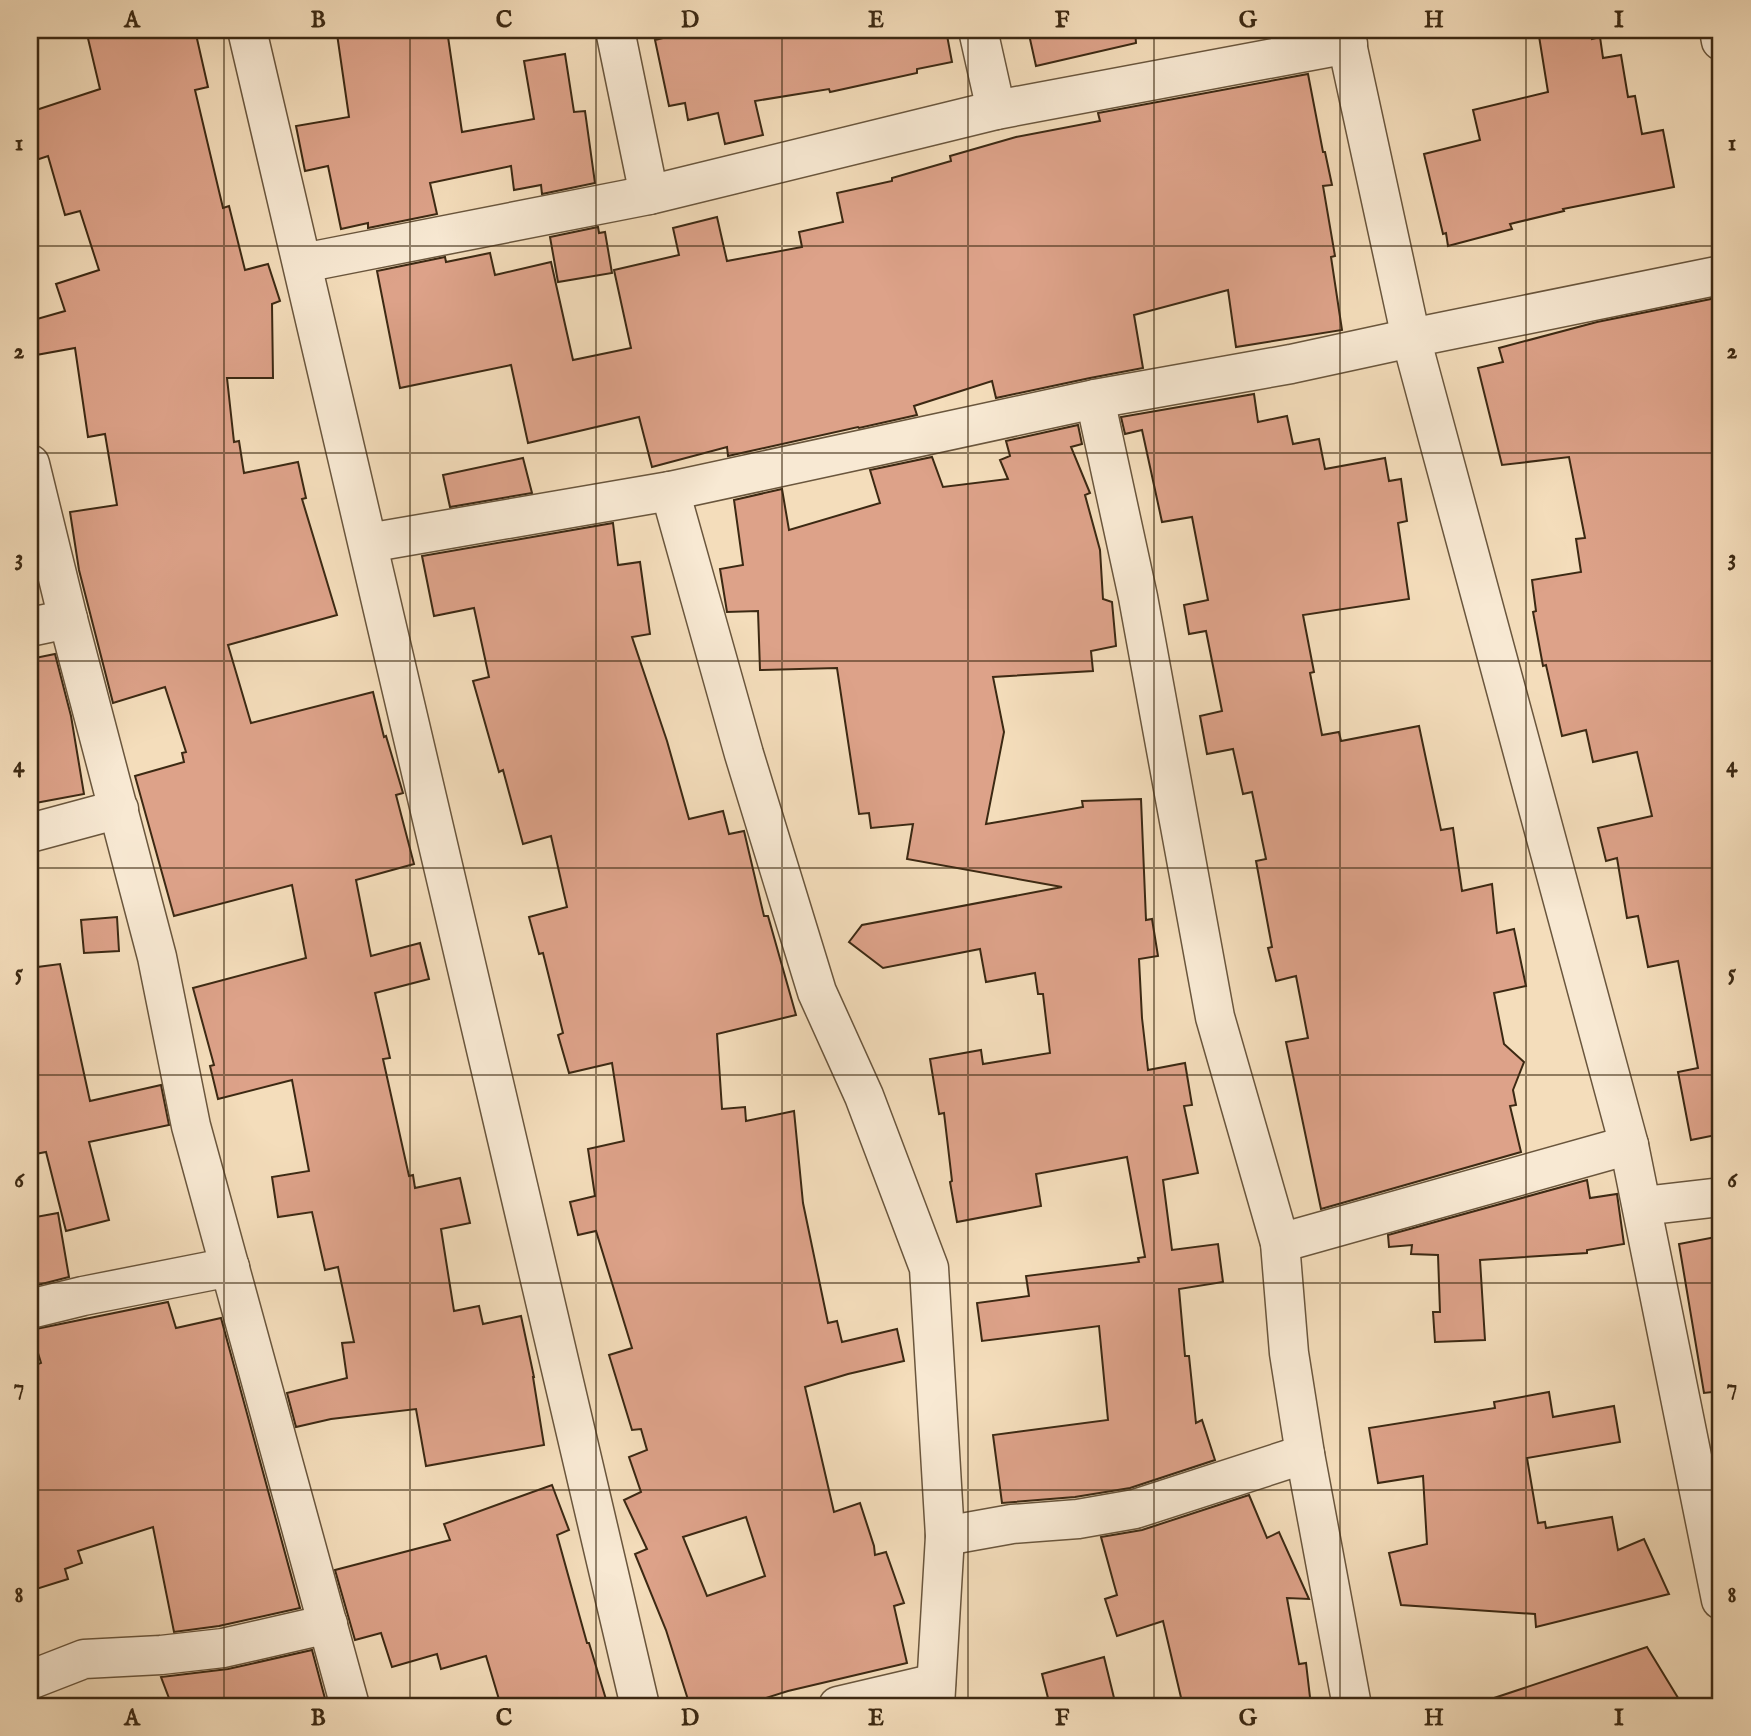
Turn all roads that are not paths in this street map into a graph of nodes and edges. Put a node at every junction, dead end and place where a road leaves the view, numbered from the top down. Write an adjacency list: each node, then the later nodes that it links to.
1 (247, 30): 9 (street)
2 (615, 30): 8 (street)
3 (978, 30): 7 (street)
4 (1719, 30): 6 (street)
5 (1346, 37): 7 (street); 11 (street)
6 (1721, 41)
7 (996, 110): 8 (street)
8 (649, 195): 9 (street)
9 (303, 263): 15 (street)
10 (1721, 275): 11 (street)
11 (1411, 338): 12 (street); 20 (street)
12 (1094, 399): 14 (street); 23 (street)
13 (30, 464): 16 (street)
14 (670, 491): 15 (street); 27 (street)
15 (368, 543): 33 (street)
16 (68, 620): 17 (street); 18 (street)
17 (30, 627)
18 (118, 809): 19 (street); 24 (street)
19 (30, 833)
20 (1629, 1145): 22 (street); 23 (street)
21 (1721, 1197): 22 (street)
22 (1643, 1206): 28 (street)
23 (1280, 1243): 26 (street)
24 (230, 1267): 25 (street); 29 (street)
25 (30, 1309)
26 (1305, 1454): 27 (street); 35 (street)
27 (945, 1536): 31 (street)
28 (1721, 1600)
29 (328, 1624): 30 (street); 32 (street)
30 (30, 1680)
31 (935, 1694): 34 (street)
32 (351, 1706)
33 (640, 1706)
34 (838, 1706)
35 (1352, 1706)

